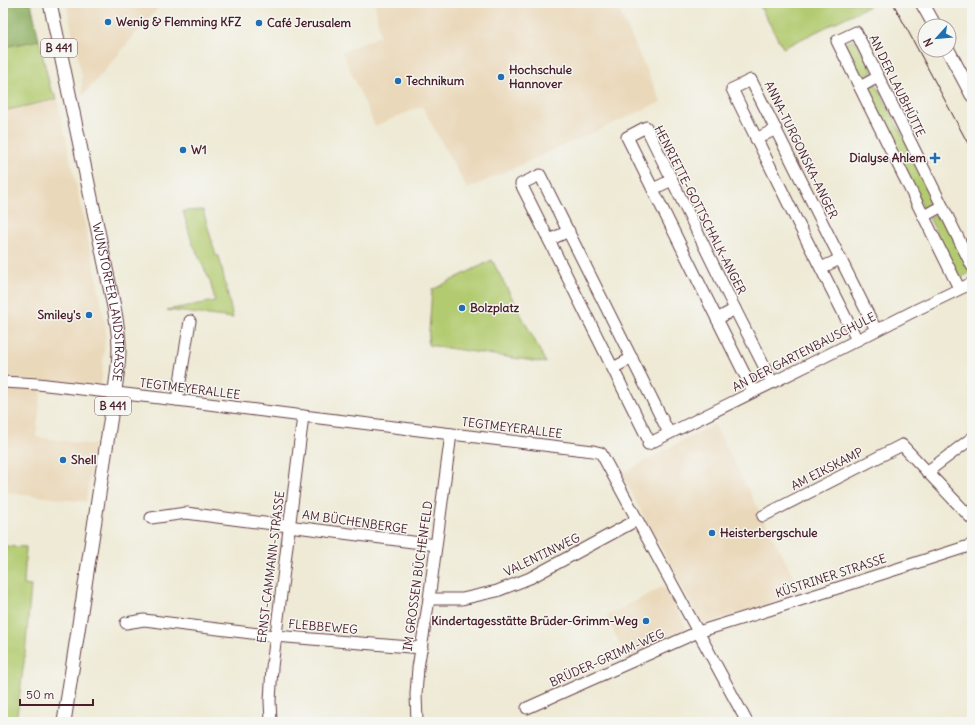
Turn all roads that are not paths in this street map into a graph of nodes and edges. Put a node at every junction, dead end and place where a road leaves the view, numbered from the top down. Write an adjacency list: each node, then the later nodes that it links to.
1 (50, 3): 31 (main road, WUNSTORFER LANDSTRASSE / B 441)
2 (922, 3): 3 (main road)
3 (930, 18)
4 (952, 58): 7 (main road)
5 (878, 77): 6 (street); 6 (street, AN DER LAUBHÜTTE); 12 (street, AN DER LAUBHÜTTE)
6 (860, 87): 13 (street, AN DER LAUBHÜTTE)
7 (972, 95)
8 (776, 129): 9 (street); 9 (street, ANNA-TURGONSKA-ANGER); 16 (street, ANNA-TURGONSKA-ANGER)
9 (756, 139): 18 (street, ANNA-TURGONSKA-ANGER)
10 (672, 180): 11 (street); 11 (street, HENRIETTE-GOTTSCHALK-ANGER); 21 (street, HENRIETTE-GOTTSCHALK-ANGER)
11 (653, 189): 22 (street, HENRIETTE-GOTTSCHALK-ANGER)
12 (942, 206): 13 (street); 17 (street, AN DER LAUBHÜTTE)
13 (924, 216): 20 (street, AN DER LAUBHÜTTE)
14 (569, 231): 15 (street); 15 (street); 26 (street)
15 (549, 240): 27 (street)
16 (840, 258): 18 (street); 24 (street, ANNA-TURGONSKA-ANGER)
17 (972, 266)
18 (821, 268): 25 (street, ANNA-TURGONSKA-ANGER)
19 (972, 283): 20 (street, AN DER GARTENBAUSCHULE)
20 (960, 288): 24 (street, AN DER GARTENBAUSCHULE)
21 (735, 309): 22 (street); 29 (street, HENRIETTE-GOTTSCHALK-ANGER)
22 (717, 319): 30 (street, HENRIETTE-GOTTSCHALK-ANGER)
23 (190, 321): 32 (street)
24 (876, 330): 25 (street, AN DER GARTENBAUSCHULE)
25 (857, 340): 29 (street, AN DER GARTENBAUSCHULE)
26 (632, 358): 27 (street); 35 (street)
27 (613, 368): 35 (street, AN DER GARTENBAUSCHULE)
28 (3, 382): 31 (street, TEGTMEYERALLEE)
29 (772, 382): 30 (street, AN DER GARTENBAUSCHULE)
30 (754, 391): 35 (street, AN DER GARTENBAUSCHULE)
31 (115, 393): 32 (street, TEGTMEYERALLEE); 52 (main road, WUNSTORFER LANDSTRASSE / B 441)
32 (177, 400): 33 (street, TEGTMEYERALLEE)
33 (303, 416): 34 (street, TEGTMEYERALLEE); 42 (street, ERNST-CAMMANN-STRASSE)
34 (451, 434): 41 (street, TEGTMEYERALLEE); 43 (street, IM GROSSEN BÜCHENFELD)
35 (670, 434)
36 (972, 438): 37 (street)
37 (928, 472): 38 (street, AM EIKSKAMP); 40 (street)
38 (763, 516)
39 (151, 518): 42 (street, AM BÜCHENBERGE)
40 (972, 519)
41 (637, 520): 45 (street, VALENTINWEG); 47 (street, TEGTMEYERALLEE)
42 (290, 526): 43 (street, AM BÜCHENBERGE); 48 (street, ERNST-CAMMANN-STRASSE)
43 (436, 545): 45 (street, IM GROSSEN BÜCHENFELD)
44 (972, 545): 47 (street, KÜSTRINER STRASSE)
45 (429, 599): 49 (street, IM GROSSEN BÜCHENFELD)
46 (126, 623): 48 (street, FLEBBEWEG)
47 (698, 632): 50 (street, BRÜDER-GRIMM-WEG); 51 (street, TEGTMEYERALLEE)
48 (275, 636): 49 (street, FLEBBEWEG); 53 (street, ERNST-CAMMANN-STRASSE)
49 (422, 648): 54 (street, IM GROSSEN BÜCHENFELD)
50 (527, 708)
51 (743, 721)
52 (64, 722)
53 (271, 722)
54 (417, 722)

